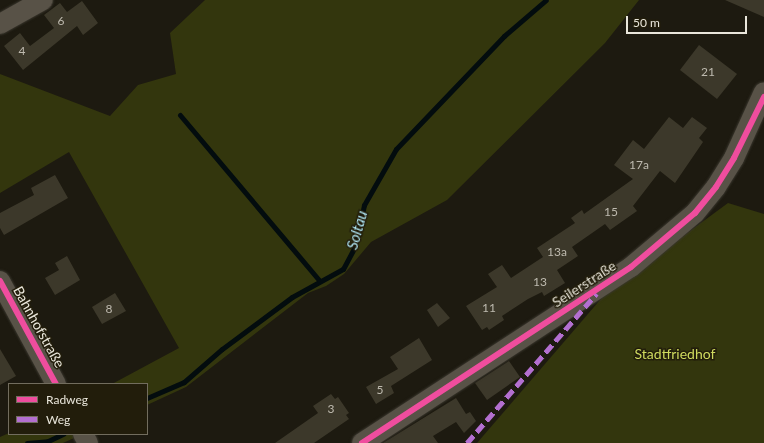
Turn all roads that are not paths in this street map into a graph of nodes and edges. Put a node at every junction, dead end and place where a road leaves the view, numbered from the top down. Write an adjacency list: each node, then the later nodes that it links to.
1 (43, 0): 2 (street)
2 (0, 24)
3 (763, 95): 6 (street, Seilerstraße)
4 (0, 282): 5 (street, Bahnhofstraße)
5 (55, 383)
6 (362, 443)

